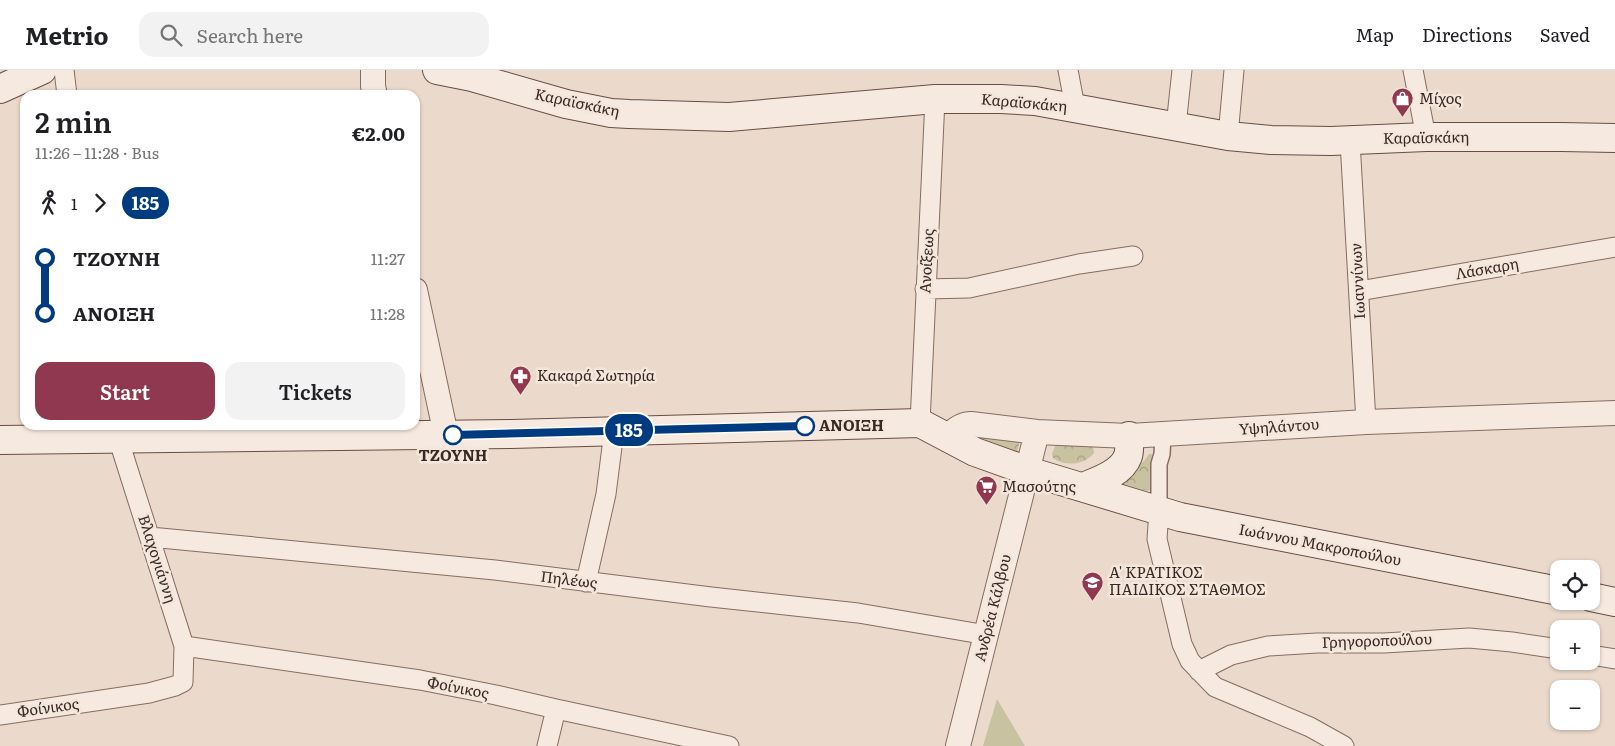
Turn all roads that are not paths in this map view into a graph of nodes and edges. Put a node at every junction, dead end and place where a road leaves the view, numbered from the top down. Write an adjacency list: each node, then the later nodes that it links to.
1 (42, 70): 9 (main road)
2 (64, 70): 10 (street)
3 (373, 70): 11 (street)
4 (1068, 70): 13 (street)
5 (1182, 70): 14 (street)
6 (1234, 70): 15 (street)
7 (1413, 70): 16 (street)
8 (449, 71): 12 (main road, Καραϊσκάκη)
9 (0, 89)
10 (66, 90)
11 (374, 90)
12 (935, 99): 13 (main road, Καραϊσκάκη); 21 (street, Ανοίξεως)
13 (1075, 107): 14 (main road, Καραϊσκάκη)
14 (1176, 126): 15 (main road, Καραϊσκάκη)
15 (1228, 136): 18 (main road, Καραϊσκάκη)
16 (1426, 137): 17 (main road, Καραϊσκάκη); 18 (main road, Καραϊσκάκη)
17 (1615, 138)
18 (1350, 141): 22 (street, Ιωαννίνων)
19 (1615, 247): 22 (street, Λάσκαρη)
20 (1133, 256): 21 (street)
21 (925, 289): 26 (street, Ανοίξεως)
22 (1359, 291): 25 (street, Ιωαννίνων)
23 (420, 313): 30 (street)
24 (1615, 413): 25 (street, Υψηλάντου)
25 (1366, 422): 31 (street, Υψηλάντου)
26 (920, 423): 27 (main road); 33 (main road)
27 (614, 431): 30 (main road); 39 (street)
28 (1037, 432): 32 (street, Υψηλάντου); 33 (street, Υψηλάντου); 35 (street, Ανδρέα Κάλβου)
29 (109, 434): 30 (main road); 34 (main road); 38 (street, Βλαχογιάννη)
30 (446, 435)
31 (1163, 435): 32 (street, Υψηλάντου); 37 (street)
32 (1129, 436): 36 (main road)
33 (948, 437): 35 (main road)
34 (0, 440)
35 (1028, 471): 36 (main road, Ιωάννου Μακροπούλου); 43 (street, Ανδρέα Κάλβου)
36 (1083, 487): 37 (main road, Ιωάννου Μακροπούλου)
37 (1159, 511): 40 (main road, Ιωάννου Μακροπούλου); 48 (street)
38 (150, 537): 39 (street, Πηλέως); 44 (street, Βλαχογιάννη)
39 (586, 582): 43 (street, Πηλέως)
40 (1550, 589)
41 (1600, 599): 42 (main road)
42 (1615, 602)
43 (987, 635): 54 (street, Ανδρέα Κάλβου)
44 (184, 646): 49 (street, Βλαχογιάννη); 50 (street, Φοίνικος)
45 (1550, 648): 48 (street, Γρηγοροπούλου)
46 (1600, 656): 47 (street)
47 (1615, 659)
48 (1199, 671): 55 (street)
49 (183, 682): 51 (street, Φοίνικος)
50 (556, 709): 52 (street); 53 (street, Φοίνικος)
51 (0, 715)
52 (547, 746)
53 (729, 746)
54 (958, 746)
55 (1344, 746)

